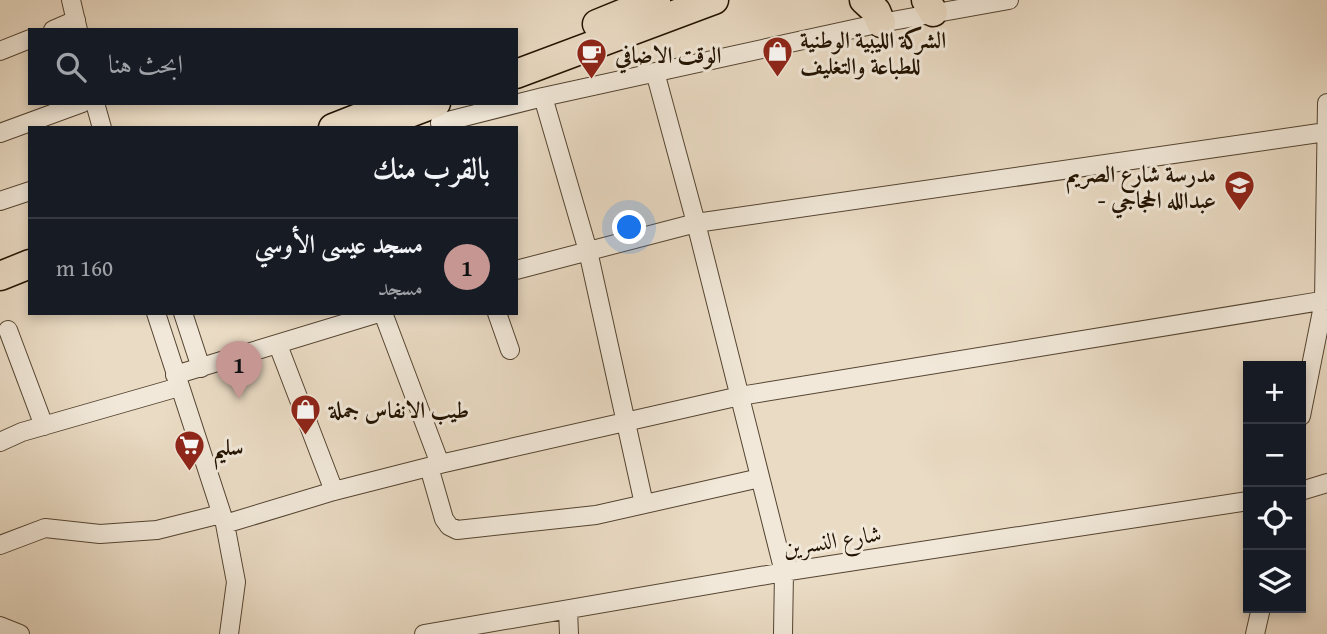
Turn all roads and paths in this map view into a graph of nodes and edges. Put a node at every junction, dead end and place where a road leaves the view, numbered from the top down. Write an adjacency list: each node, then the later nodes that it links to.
1 (71, 0): 8 (street)
2 (656, 0): 11 (highway)
3 (714, 0): 13 (highway)
4 (864, 0): 7 (highway)
5 (1009, 0): 6 (street)
6 (930, 6): 7 (street)
7 (881, 23): 12 (street)
8 (77, 25)
9 (28, 40): 10 (street)
10 (0, 51)
11 (518, 55)
12 (655, 72): 14 (street); 29 (street)
13 (518, 73)
14 (543, 97): 15 (street); 31 (street)
15 (518, 101)
16 (1327, 103): 25 (street)
17 (77, 105): 26 (street)
18 (96, 105): 22 (street)
19 (390, 105): 23 (highway)
20 (486, 105): 21 (street)
21 (437, 112): 24 (highway)
22 (101, 126)
23 (338, 126)
24 (378, 126)
25 (1326, 132): 29 (street); 36 (street)
26 (0, 134)
27 (28, 192): 28 (street)
28 (0, 201)
29 (696, 223): 31 (street); 48 (street)
30 (28, 245): 32 (highway)
31 (588, 251): 34 (street); 49 (street)
32 (0, 255)
33 (28, 265): 35 (highway)
34 (518, 269)
35 (0, 276)
36 (1326, 300): 47 (street); 48 (street)
37 (157, 315): 46 (street)
38 (184, 315): 45 (street)
39 (375, 315): 43 (street)
40 (382, 315): 52 (street)
41 (498, 315): 44 (street)
42 (8, 330): 50 (street)
43 (278, 345): 45 (street); 56 (street)
44 (510, 350)
45 (201, 368): 46 (street)
46 (177, 381): 50 (street); 59 (street)
47 (1306, 393)
48 (740, 397): 49 (street); 53 (street)
49 (625, 424): 52 (street); 58 (street)
50 (44, 426): 51 (street)
51 (0, 442)
52 (434, 466): 56 (street); 58 (street)
53 (760, 478): 58 (street); 61 (street)
54 (1327, 483): 55 (street)
55 (1306, 489)
56 (334, 491): 59 (street)
57 (1243, 502): 61 (street, شارع النسرين)
58 (644, 504)
59 (223, 519): 60 (street); 66 (street)
60 (0, 545)
61 (784, 572): 62 (street, شارع النسرين); 69 (street)
62 (569, 610): 67 (street, شارع النسرين); 68 (street)
63 (1260, 613): 70 (street)
64 (0, 625): 65 (street)
65 (20, 634)
66 (229, 634)
67 (424, 634)
68 (569, 634)
69 (783, 634)
70 (1255, 634)

